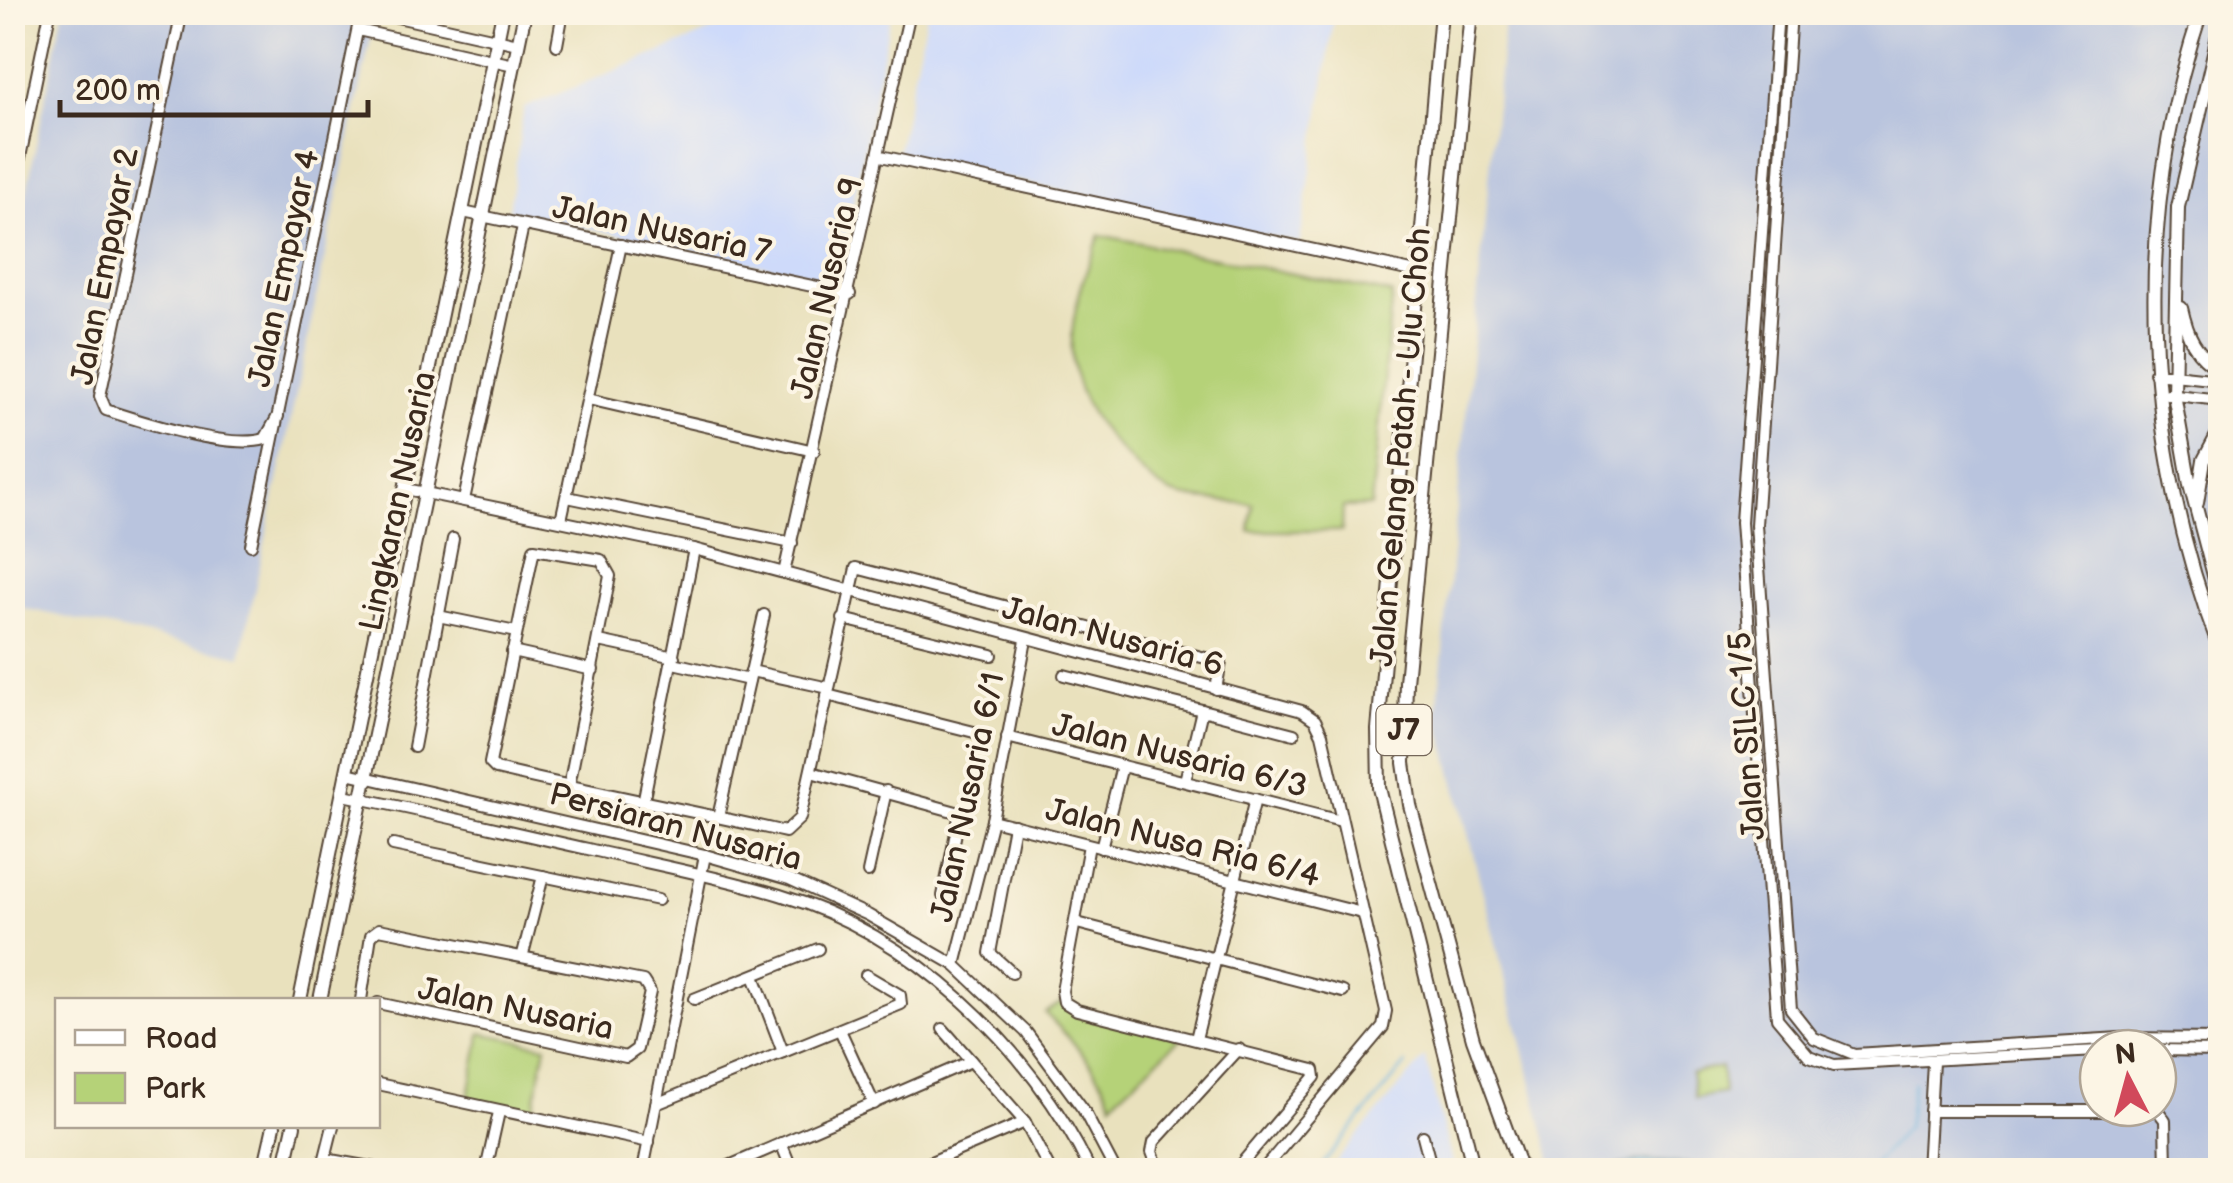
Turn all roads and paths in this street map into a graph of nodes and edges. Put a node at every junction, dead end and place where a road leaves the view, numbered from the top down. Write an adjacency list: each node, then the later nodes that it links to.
1 (50, 12): 22 (street)
2 (182, 12): 38 (street, Jalan Empayar 2)
3 (361, 12): 15 (street, Jalan Empayar 4)
4 (375, 12): 16 (street)
5 (503, 12): 16 (main road, Lingkaran Nusaria)
6 (526, 12): 17 (main road, Lingkaran Nusaria)
7 (564, 12): 18 (street)
8 (910, 12): 21 (street, Jalan Nusaria 9)
9 (1441, 12): 27 (main road, Jalan Gelang Patah - Ulu Choh / J7)
10 (1471, 12): 156 (main road, Jalan Gelang Patah - Ulu Choh / J7)
11 (1778, 12): 123 (street, Jalan SILC 1/5)
12 (1790, 12): 116 (street, Jalan SILC 1/5)
13 (2201, 12): 31 (main road)
14 (2220, 27): 28 (main road)
15 (358, 30): 19 (street); 38 (street, Jalan Empayar 4)
16 (497, 40): 17 (street); 19 (main road, Lingkaran Nusaria)
17 (518, 44): 20 (main road, Lingkaran Nusaria)
18 (556, 45)
19 (493, 60): 20 (street); 23 (main road, Lingkaran Nusaria)
20 (514, 64): 24 (main road, Lingkaran Nusaria)
21 (881, 156): 27 (street); 29 (street, Jalan Nusaria 9)
22 (12, 196)
23 (463, 212): 24 (street, Jalan Nusaria 7); 41 (main road, Lingkaran Nusaria)
24 (484, 216): 25 (street, Jalan Nusaria 7); 42 (main road, Lingkaran Nusaria)
25 (523, 226): 26 (street, Jalan Nusaria 7); 44 (street)
26 (621, 244): 29 (street, Jalan Nusaria 7); 36 (street)
27 (1416, 272): 155 (main road, Jalan Gelang Patah - Ulu Choh / J7)
28 (2176, 286): 30 (main road); 32 (main road)
29 (850, 294): 40 (street, Jalan Nusaria 9)
30 (2220, 369)
31 (2155, 373): 32 (street); 34 (main road)
32 (2174, 374): 33 (street); 35 (main road)
33 (2220, 380)
34 (2156, 392): 35 (street); 60 (main road)
35 (2174, 394): 37 (street); 45 (main road)
36 (588, 399): 40 (street); 43 (street)
37 (2220, 400)
38 (278, 416): 49 (street, Jalan Empayar 4)
39 (2220, 430): 45 (main road)
40 (814, 452): 48 (street, Jalan Nusaria 9)
41 (406, 490): 42 (street, Jalan Nusaria 6); 76 (main road, Lingkaran Nusaria)
42 (428, 494): 44 (street, Jalan Nusaria 6); 77 (main road, Lingkaran Nusaria)
43 (567, 497): 46 (street); 48 (street)
44 (464, 500): 46 (street, Jalan Nusaria 6)
45 (2196, 508): 53 (main road)
46 (561, 520): 50 (street, Jalan Nusaria 6)
47 (453, 538): 55 (street)
48 (792, 543): 51 (street, Jalan Nusaria 9)
49 (251, 545)
50 (694, 549): 51 (street, Jalan Nusaria 6); 63 (street)
51 (784, 573): 52 (street, Jalan Nusaria 6)
52 (851, 592): 56 (street); 58 (street, Jalan Nusaria 6); 67 (street)
53 (2220, 598)
54 (764, 614): 66 (street)
55 (438, 616): 57 (street); 73 (street)
56 (843, 619): 62 (street); 68 (street)
57 (516, 632): 59 (street); 61 (street)
58 (1026, 640): 67 (street, Jalan Nusaria 6); 72 (street, Jalan Nusaria 6/1)
59 (599, 642): 63 (street); 64 (street)
60 (2220, 649)
61 (512, 652): 64 (street); 79 (street)
62 (992, 654)
63 (674, 660): 66 (street); 84 (street)
64 (594, 670): 79 (street)
65 (1064, 675): 69 (street)
66 (750, 676): 68 (street); 85 (street)
67 (1216, 689): 87 (street, Jalan Nusaria 6)
68 (828, 692): 70 (street); 75 (street)
69 (1202, 710): 71 (street); 78 (street)
70 (974, 732)
71 (1294, 734)
72 (1006, 737): 74 (street, Jalan Nusaria 6/3); 86 (street, Jalan Nusaria 6/1)
73 (414, 748)
74 (1122, 766): 78 (street, Jalan Nusaria 6/3); 90 (street)
75 (811, 772): 80 (street); 85 (street)
76 (347, 773): 77 (street, Persiaran Nusaria); 81 (main road, Lingkaran Nusaria)
77 (367, 776): 82 (main road, Lingkaran Nusaria); 91 (street, Persiaran Nusaria)
78 (1185, 781): 83 (street, Jalan Nusaria 6/3)
79 (570, 786): 84 (street)
80 (886, 791): 92 (street); 96 (street)
81 (342, 795): 82 (street, Persiaran Nusaria); 108 (main road, Lingkaran Nusaria)
82 (362, 799): 93 (street, Persiaran Nusaria); 109 (main road, Lingkaran Nusaria)
83 (1255, 799): 87 (street, Jalan Nusaria 6/3); 95 (street)
84 (643, 803): 85 (street)
85 (718, 817)
86 (992, 820): 88 (street, Jalan Nusa Ria 6/4); 103 (street, Jalan Nusaria 6/1)
87 (1341, 821): 98 (street, Jalan Nusaria 6)
88 (1014, 825): 90 (street, Jalan Nusa Ria 6/4); 104 (street)
89 (393, 845): 94 (street)
90 (1095, 846): 95 (street, Jalan Nusa Ria 6/4); 99 (street)
91 (705, 855): 93 (street); 103 (street, Persiaran Nusaria)
92 (868, 872)
93 (701, 875): 125 (street); 149 (street, Persiaran Nusaria)
94 (543, 876): 97 (street); 101 (street, Jalan Nusaria)
95 (1233, 881): 98 (street, Jalan Nusa Ria 6/4); 102 (street)
96 (944, 896)
97 (658, 900)
98 (1362, 913): 153 (street, Jalan Nusaria 6)
99 (1076, 923): 102 (street); 115 (street)
100 (818, 949): 106 (street)
101 (523, 954): 110 (street); 112 (street, Jalan Nusaria)
102 (1214, 961): 107 (street); 115 (street)
103 (956, 964): 150 (street, Persiaran Nusaria)
104 (1012, 974)
105 (866, 975): 114 (street)
106 (754, 976): 111 (street); 120 (street)
107 (1343, 992)
108 (300, 998)
109 (320, 998)
110 (362, 998)
111 (694, 999)
112 (380, 1004)
113 (943, 1029): 122 (street)
114 (840, 1030): 120 (street); 126 (street)
115 (1196, 1039): 117 (street)
116 (2220, 1039)
117 (1238, 1049): 151 (street); 152 (street)
118 (2178, 1050): 119 (street)
119 (2220, 1050)
120 (783, 1052): 125 (street)
121 (2078, 1052): 123 (street, Jalan SILC 1/5)
122 (971, 1061): 126 (street); 129 (street)
123 (1934, 1062): 127 (street)
124 (380, 1084): 128 (street)
125 (656, 1104): 134 (street)
126 (874, 1104): 135 (street)
127 (1930, 1111): 138 (street); 139 (street)
128 (499, 1112): 134 (street); 143 (street)
129 (1025, 1122): 147 (street); 148 (street)
130 (274, 1128): 140 (main road)
131 (294, 1128): 141 (main road)
132 (333, 1128): 136 (street)
133 (1423, 1136): 154 (street)
134 (649, 1142): 144 (street)
135 (781, 1143): 145 (street); 146 (street)
136 (324, 1164): 142 (street)
137 (2220, 1168): 139 (street)
138 (1927, 1169): 157 (street)
139 (2166, 1169): 157 (street)
140 (264, 1170)
141 (284, 1170)
142 (388, 1170)
143 (486, 1170)
144 (643, 1170)
145 (720, 1170)
146 (792, 1170)
147 (912, 1170)
148 (1050, 1170)
149 (1090, 1170)
150 (1114, 1170)
151 (1159, 1170)
152 (1236, 1170)
153 (1263, 1170)
154 (1432, 1170)
155 (1474, 1170)
156 (1521, 1170)
157 (2111, 1170)

